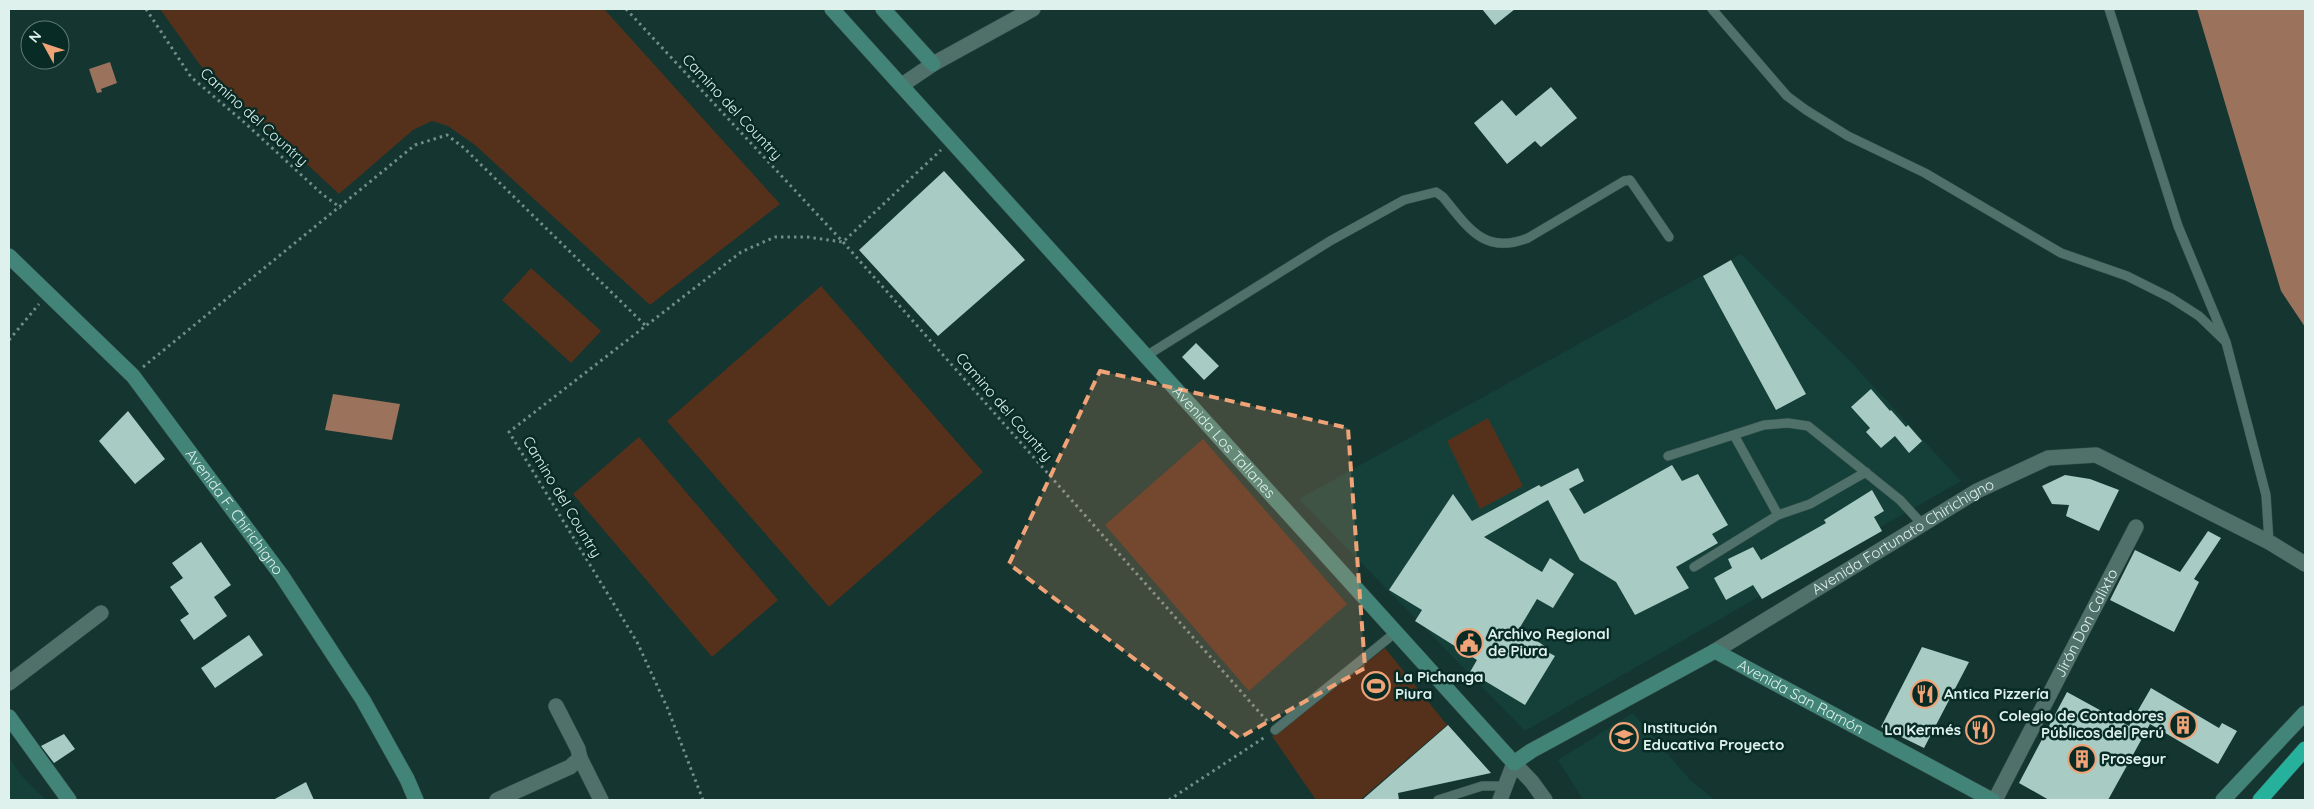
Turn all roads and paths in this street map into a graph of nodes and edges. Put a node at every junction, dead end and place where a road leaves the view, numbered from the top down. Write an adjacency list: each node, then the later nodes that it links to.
1 (146, 9): 11 (path, Camino del Country)
2 (626, 9): 13 (path, Camino del Country)
3 (832, 9): 9 (main road, Avenida Los Tallanes)
4 (883, 9): 8 (main road)
5 (1033, 9): 8 (street)
6 (1712, 9): 18 (lane)
7 (2109, 9): 18 (lane)
8 (933, 64): 9 (street)
9 (902, 85): 10 (main road, Avenida Los Tallanes)
10 (952, 140): 13 (path); 19 (main road, Avenida Los Tallanes)
11 (341, 208): 16 (path); 20 (path)
12 (1669, 237): 19 (lane)
13 (843, 242): 16 (path); 37 (path, Camino del Country)
14 (9, 256): 15 (main road, Avenida F. Chirichigno)
15 (48, 293): 17 (path); 20 (main road, Avenida F. Chirichigno)
16 (647, 327): 47 (path, Camino del Country)
17 (9, 340)
18 (2226, 342): 27 (lane)
19 (1146, 356): 31 (main road, Avenida Los Tallanes)
20 (132, 376): 44 (main road, Avenida F. Chirichigno)
21 (1734, 435): 22 (lane); 23 (lane); 24 (lane)
22 (1668, 456)
23 (1866, 472): 24 (lane); 25 (lane)
24 (1778, 515): 29 (lane)
25 (1922, 524): 27 (street, Avenida Fortunato Chirichigno); 32 (street, Avenida Fortunato Chirichigno)
26 (2136, 527): 51 (street, Jirón Don Calixto)
27 (2269, 542): 28 (street, Avenida Fortunato Chirichigno)
28 (2305, 564)
29 (1694, 567)
30 (102, 613): 33 (street)
31 (1396, 632): 37 (lane); 40 (main road, Avenida Los Tallanes)
32 (1715, 651): 40 (main road, Avenida Fortunato Chirichigno); 51 (main road, Avenida San Ramón)
33 (9, 684)
34 (556, 706): 39 (street)
35 (2305, 713): 52 (main road)
36 (9, 718): 43 (main road)
37 (1275, 730): 48 (path)
38 (2305, 749): 53 (highway)
39 (580, 758): 45 (street); 46 (street)
40 (1514, 763): 41 (street); 50 (street, Avenida Los Tallanes)
41 (1502, 793): 42 (lane)
42 (1454, 797): 49 (lane)
43 (69, 800)
44 (416, 800)
45 (497, 800)
46 (601, 800)
47 (703, 800)
48 (1169, 800)
49 (1438, 800)
50 (1545, 800)
51 (1994, 800)
52 (2223, 800)
53 (2260, 800)

